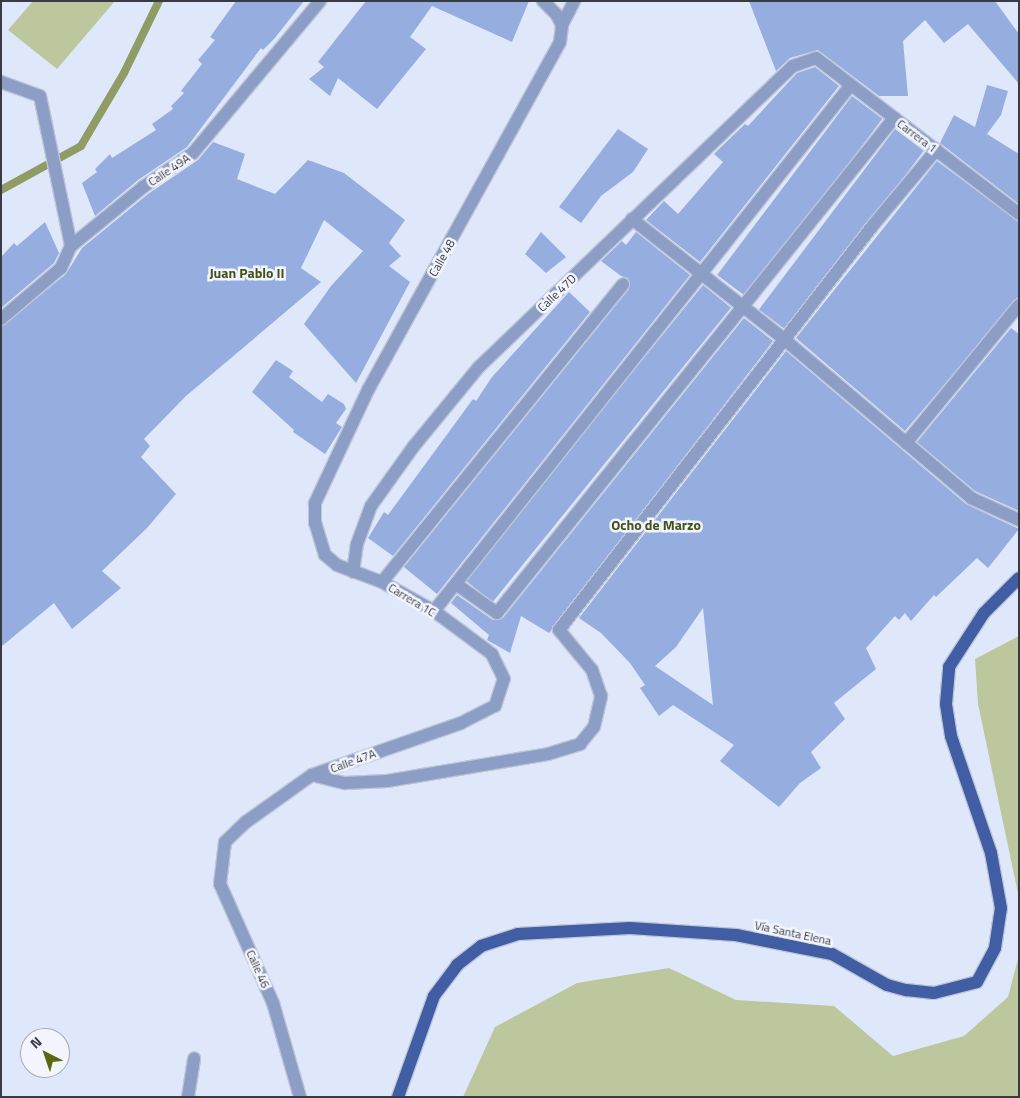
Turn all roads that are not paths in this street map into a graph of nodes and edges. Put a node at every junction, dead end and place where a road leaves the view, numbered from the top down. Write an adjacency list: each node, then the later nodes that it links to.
1 (320, 1): 12 (street, Calle 49A)
2 (543, 1): 4 (street)
3 (574, 1): 4 (street, Calle 48)
4 (559, 20): 20 (street, Calle 48)
5 (816, 58): 7 (street, Carrera 1); 11 (street, Calle 47D)
6 (1, 82): 12 (street)
7 (850, 86): 8 (street, Carrera 1); 13 (street)
8 (894, 118): 9 (street, Carrera 1); 16 (street)
9 (936, 150): 10 (street, Carrera 1); 18 (street)
10 (1019, 214)
11 (632, 219): 13 (street); 22 (street, Calle 47D)
12 (70, 246): 17 (street, Calle 49A)
13 (701, 273): 16 (street); 25 (street)
14 (623, 284): 24 (street)
15 (1019, 305): 19 (street)
16 (742, 306): 18 (street); 25 (street)
17 (1, 319)
18 (785, 340): 19 (street); 28 (street)
19 (906, 443): 21 (street)
20 (315, 503): 22 (street, Carrera 1C)
21 (1019, 520)
22 (353, 572): 24 (street, Carrera 1C)
23 (1019, 578): 33 (main road, Vía Santa Elena)
24 (382, 582): 26 (street, Carrera 1C)
25 (456, 584): 26 (street)
26 (434, 611): 27 (street, Carrera 1C)
27 (495, 706): 28 (street, Calle 47A)
28 (312, 775): 29 (street, Calle 47A)
29 (225, 842): 32 (street, Calle 46)
30 (194, 1058): 31 (street)
31 (188, 1097)
32 (300, 1097)
33 (398, 1097)

